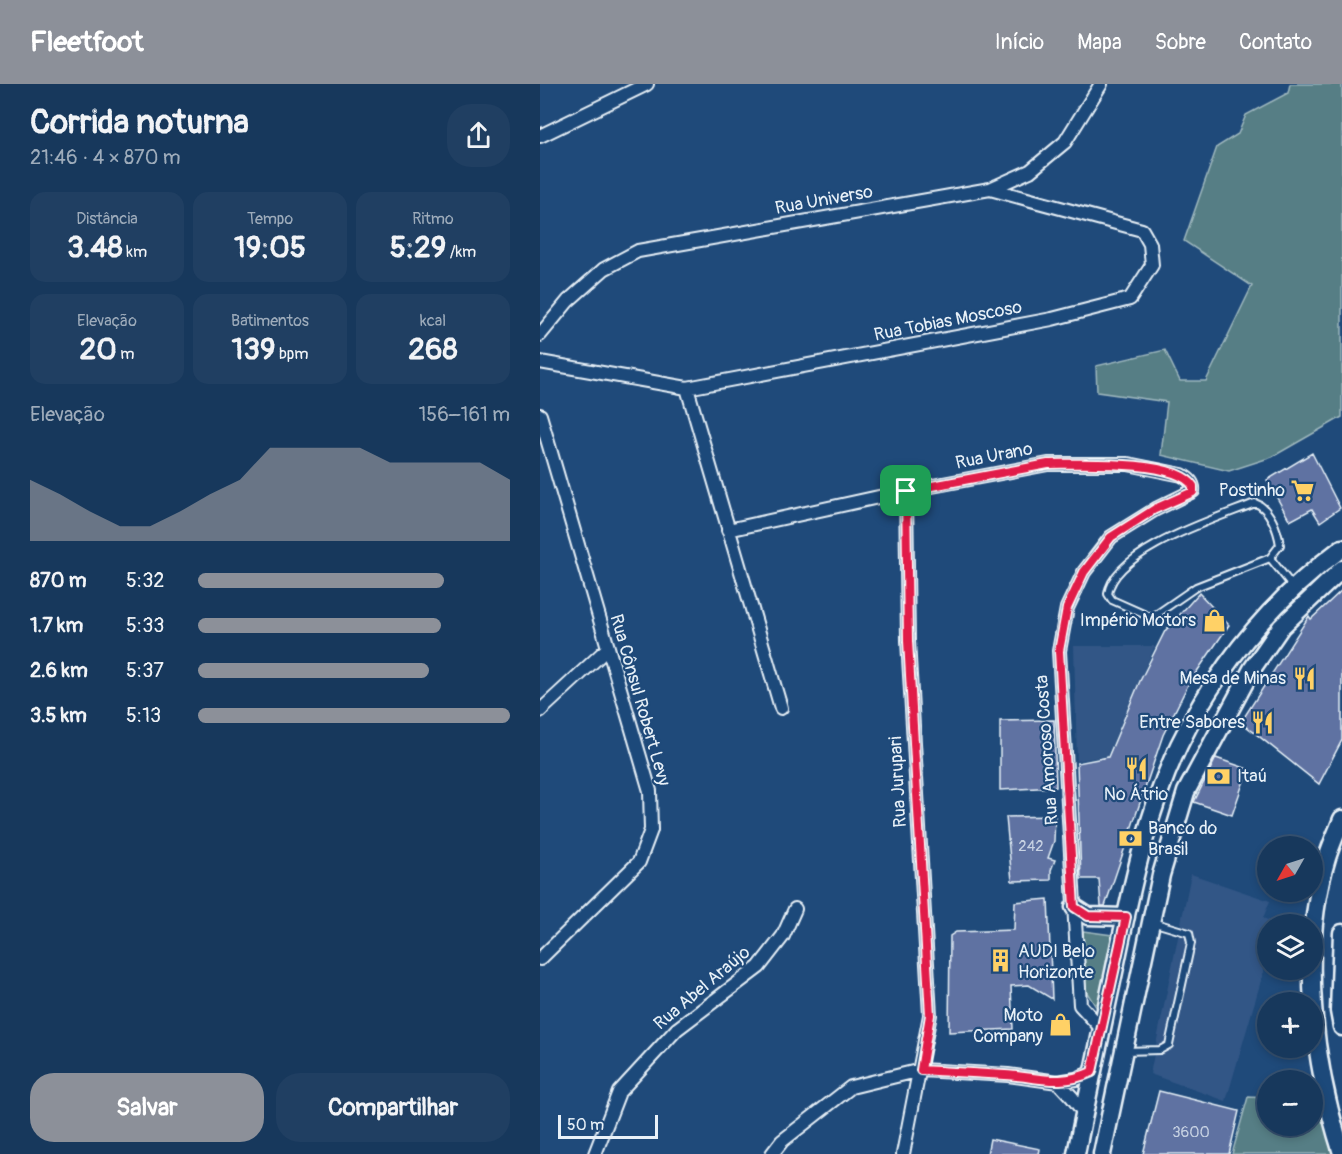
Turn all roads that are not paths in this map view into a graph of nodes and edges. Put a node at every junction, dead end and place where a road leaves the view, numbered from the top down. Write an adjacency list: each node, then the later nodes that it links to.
1 (647, 84): 3 (street)
2 (1101, 84): 4 (street, Rua Universo)
3 (540, 136)
4 (990, 189): 5 (street, Rua Universo); 7 (street, Rua Tobias Moscoso)
5 (540, 334)
6 (540, 362): 7 (street, Rua Tobias Moscoso)
7 (687, 388): 11 (street)
8 (540, 415): 16 (street, Rua Cônsul Robert Levy)
9 (1193, 486): 10 (street, Rua Urano); 20 (street, Rua Amoroso Costa)
10 (906, 491): 11 (street, Rua Urano); 29 (street, Rua Jurupari)
11 (728, 530): 17 (street)
12 (1342, 548): 15 (main road)
13 (1270, 558): 13 (lane); 15 (lane)
14 (1342, 569): 23 (main road)
15 (1294, 588): 22 (main road)
16 (607, 649): 18 (street); 25 (street, Rua Cônsul Robert Levy)
17 (781, 708)
18 (540, 711)
19 (1342, 819): 33 (main road)
20 (1074, 907): 22 (main road); 27 (street, Rua Amoroso Costa)
21 (795, 909): 34 (street, Rua Abel Araújo)
22 (1126, 917): 27 (main road)
23 (1152, 922): 28 (main road); 28 (lane)
24 (1342, 933): 26 (main road)
25 (540, 959)
26 (1342, 1028)
27 (1102, 1029): 30 (main road)
28 (1124, 1051): 38 (main road)
29 (921, 1070): 31 (street); 35 (street); 36 (street, Rua Jurupari)
30 (1092, 1072): 31 (street); 32 (main road)
31 (1058, 1082): 32 (street)
32 (1084, 1113): 37 (main road)
33 (1342, 1153)
34 (595, 1154)
35 (772, 1154)
36 (903, 1154)
37 (1076, 1154)
38 (1102, 1154)

